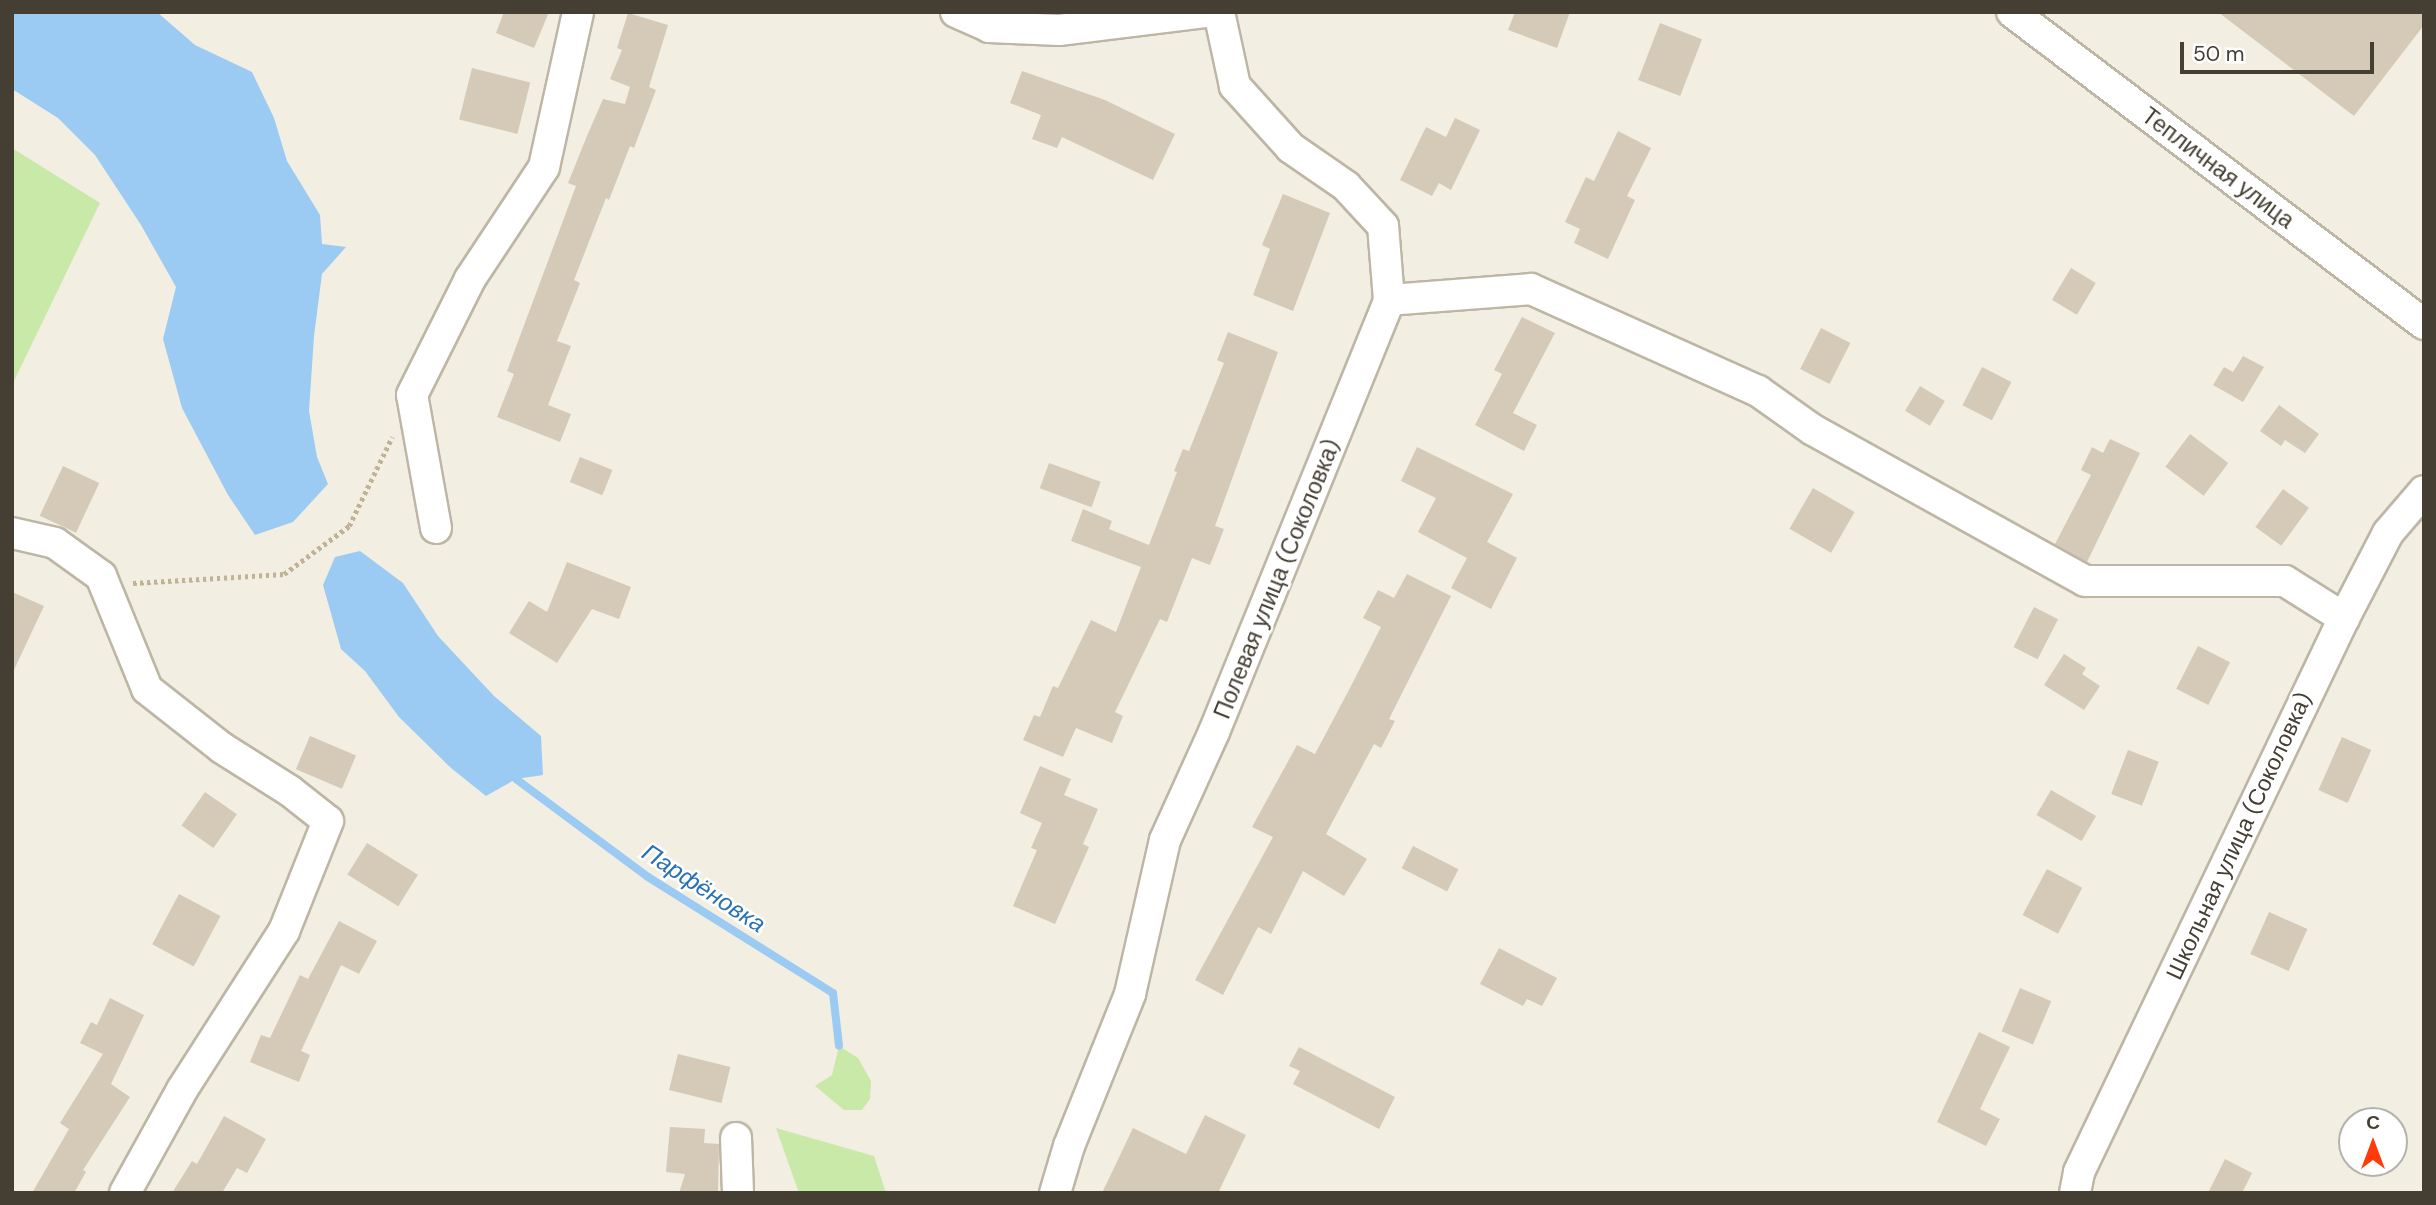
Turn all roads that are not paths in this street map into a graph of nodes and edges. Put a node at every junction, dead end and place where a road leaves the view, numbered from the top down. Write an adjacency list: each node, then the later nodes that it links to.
1 (578, 12): 9 (street)
2 (956, 12): 3 (street)
3 (1205, 12)
4 (1219, 12): 6 (street, Полевая улица (Соколовка))
5 (2012, 12): 7 (street, Тепличная улица)
6 (1389, 300): 11 (street); 15 (street, Полевая улица (Соколовка))
7 (2424, 324)
8 (2424, 491): 11 (street, Школьная улица (Соколовка))
9 (436, 528)
10 (12, 533): 13 (street)
11 (2344, 618): 16 (street, Школьная улица (Соколовка))
12 (736, 1138): 14 (street)
13 (125, 1193)
14 (738, 1193)
15 (1055, 1193)
16 (2075, 1193)

